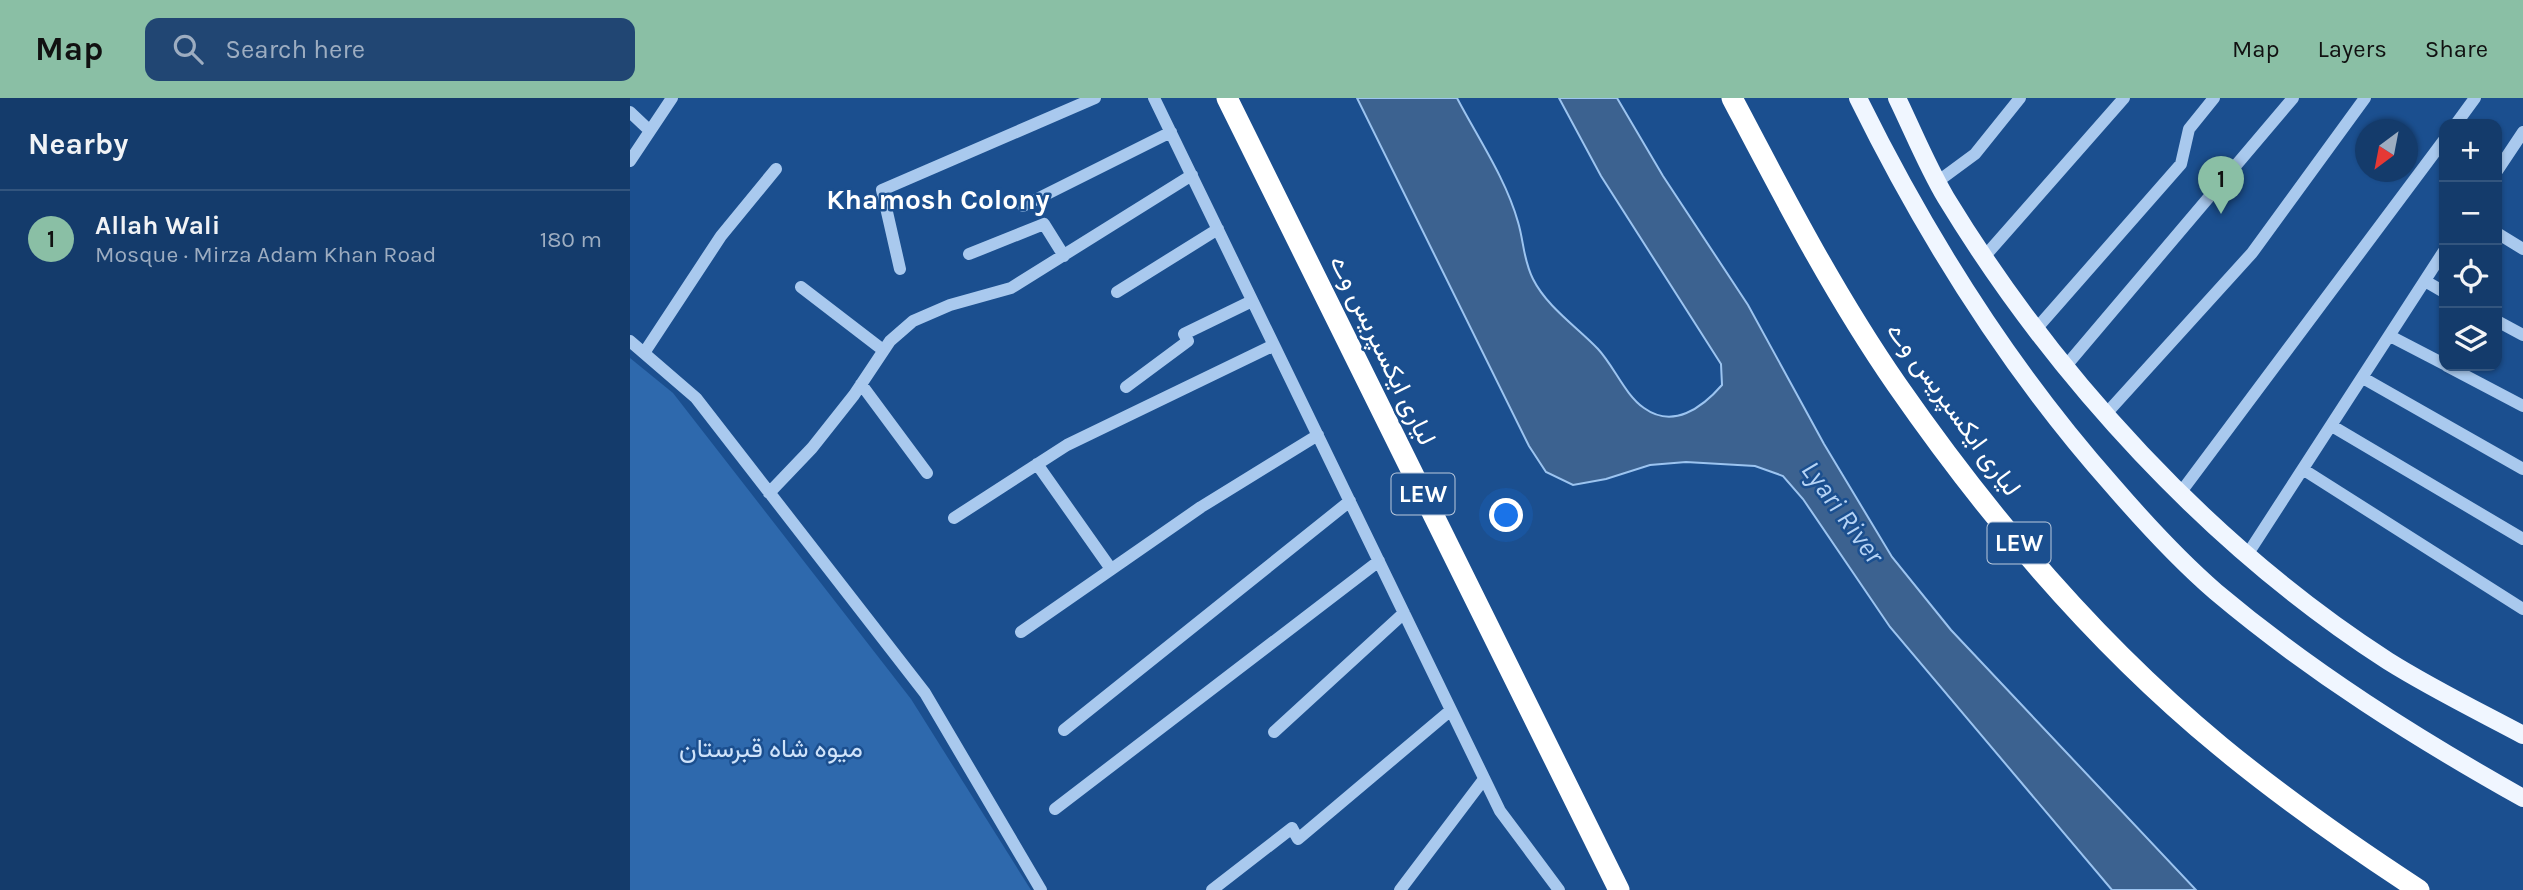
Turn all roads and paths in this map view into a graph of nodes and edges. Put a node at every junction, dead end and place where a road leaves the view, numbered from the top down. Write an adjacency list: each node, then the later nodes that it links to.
1 (672, 98): 16 (street)
2 (1095, 98): 33 (street)
3 (1154, 98): 17 (street)
4 (1227, 98): 83 (highway, لیاری ایکسپریس وے / LEW)
5 (1732, 98): 84 (highway, لیاری ایکسپریس وے / LEW)
6 (1858, 98): 77 (main road)
7 (1897, 98): 24 (main road)
8 (2020, 98): 24 (street)
9 (2124, 98): 31 (street)
10 (2214, 98): 40 (street)
11 (2293, 98): 48 (street)
12 (2365, 98): 54 (street)
13 (2475, 98): 15 (street)
14 (630, 112): 16 (street)
15 (2460, 119)
16 (649, 130): 20 (street)
17 (1171, 132): 23 (street); 25 (street)
18 (2523, 132): 21 (street)
19 (2439, 147): 61 (street)
20 (630, 161)
21 (2502, 164)
22 (776, 169): 46 (street)
23 (1192, 175): 26 (street); 30 (street)
24 (1937, 182): 31 (main road)
25 (1023, 206)
26 (1218, 229): 37 (street); 38 (street)
27 (2502, 236): 28 (street)
28 (2523, 248)
29 (969, 254): 30 (street)
30 (1064, 256): 45 (street)
31 (1984, 256): 40 (main road)
32 (2439, 259): 34 (street)
33 (900, 268)
34 (2425, 281): 36 (street); 42 (street)
35 (801, 287): 45 (street)
36 (2439, 289)
37 (1117, 292)
38 (1252, 300): 44 (street); 52 (street)
39 (2502, 324): 41 (street)
40 (2037, 328): 48 (main road)
41 (2523, 335)
42 (2390, 336): 47 (street); 50 (street)
43 (630, 341): 46 (street)
44 (1274, 345): 56 (street); 57 (street)
45 (884, 351): 51 (street)
46 (645, 353): 62 (street)
47 (2439, 362)
48 (2064, 367): 54 (main road)
49 (2456, 371): 53 (street)
50 (2362, 378): 55 (street); 58 (street)
51 (861, 384): 60 (street); 62 (street)
52 (1126, 387)
53 (2523, 407)
54 (2105, 415): 61 (main road)
55 (2332, 426): 59 (street); 65 (street)
56 (1318, 435): 63 (street); 68 (street)
57 (1037, 464): 64 (street); 68 (street)
58 (2523, 469)
59 (2304, 470): 66 (street); 69 (street)
60 (927, 473)
61 (2181, 492): 66 (main road)
62 (769, 493): 79 (street)
63 (1350, 501): 67 (street); 73 (street)
64 (954, 518)
65 (2523, 539)
66 (2247, 555): 75 (main road)
67 (1379, 561): 70 (street); 78 (street)
68 (1111, 569): 71 (street)
69 (2523, 608)
70 (1404, 614): 72 (street); 74 (street)
71 (1021, 632)
72 (1451, 710): 76 (street); 80 (street)
73 (1064, 730)
74 (1274, 732)
75 (2523, 735)
76 (1484, 779): 81 (street); 82 (street)
77 (2523, 799)
78 (1055, 809)
79 (1041, 890)
80 (1212, 890)
81 (1400, 890)
82 (1559, 890)
83 (1619, 890)
84 (2418, 890)

